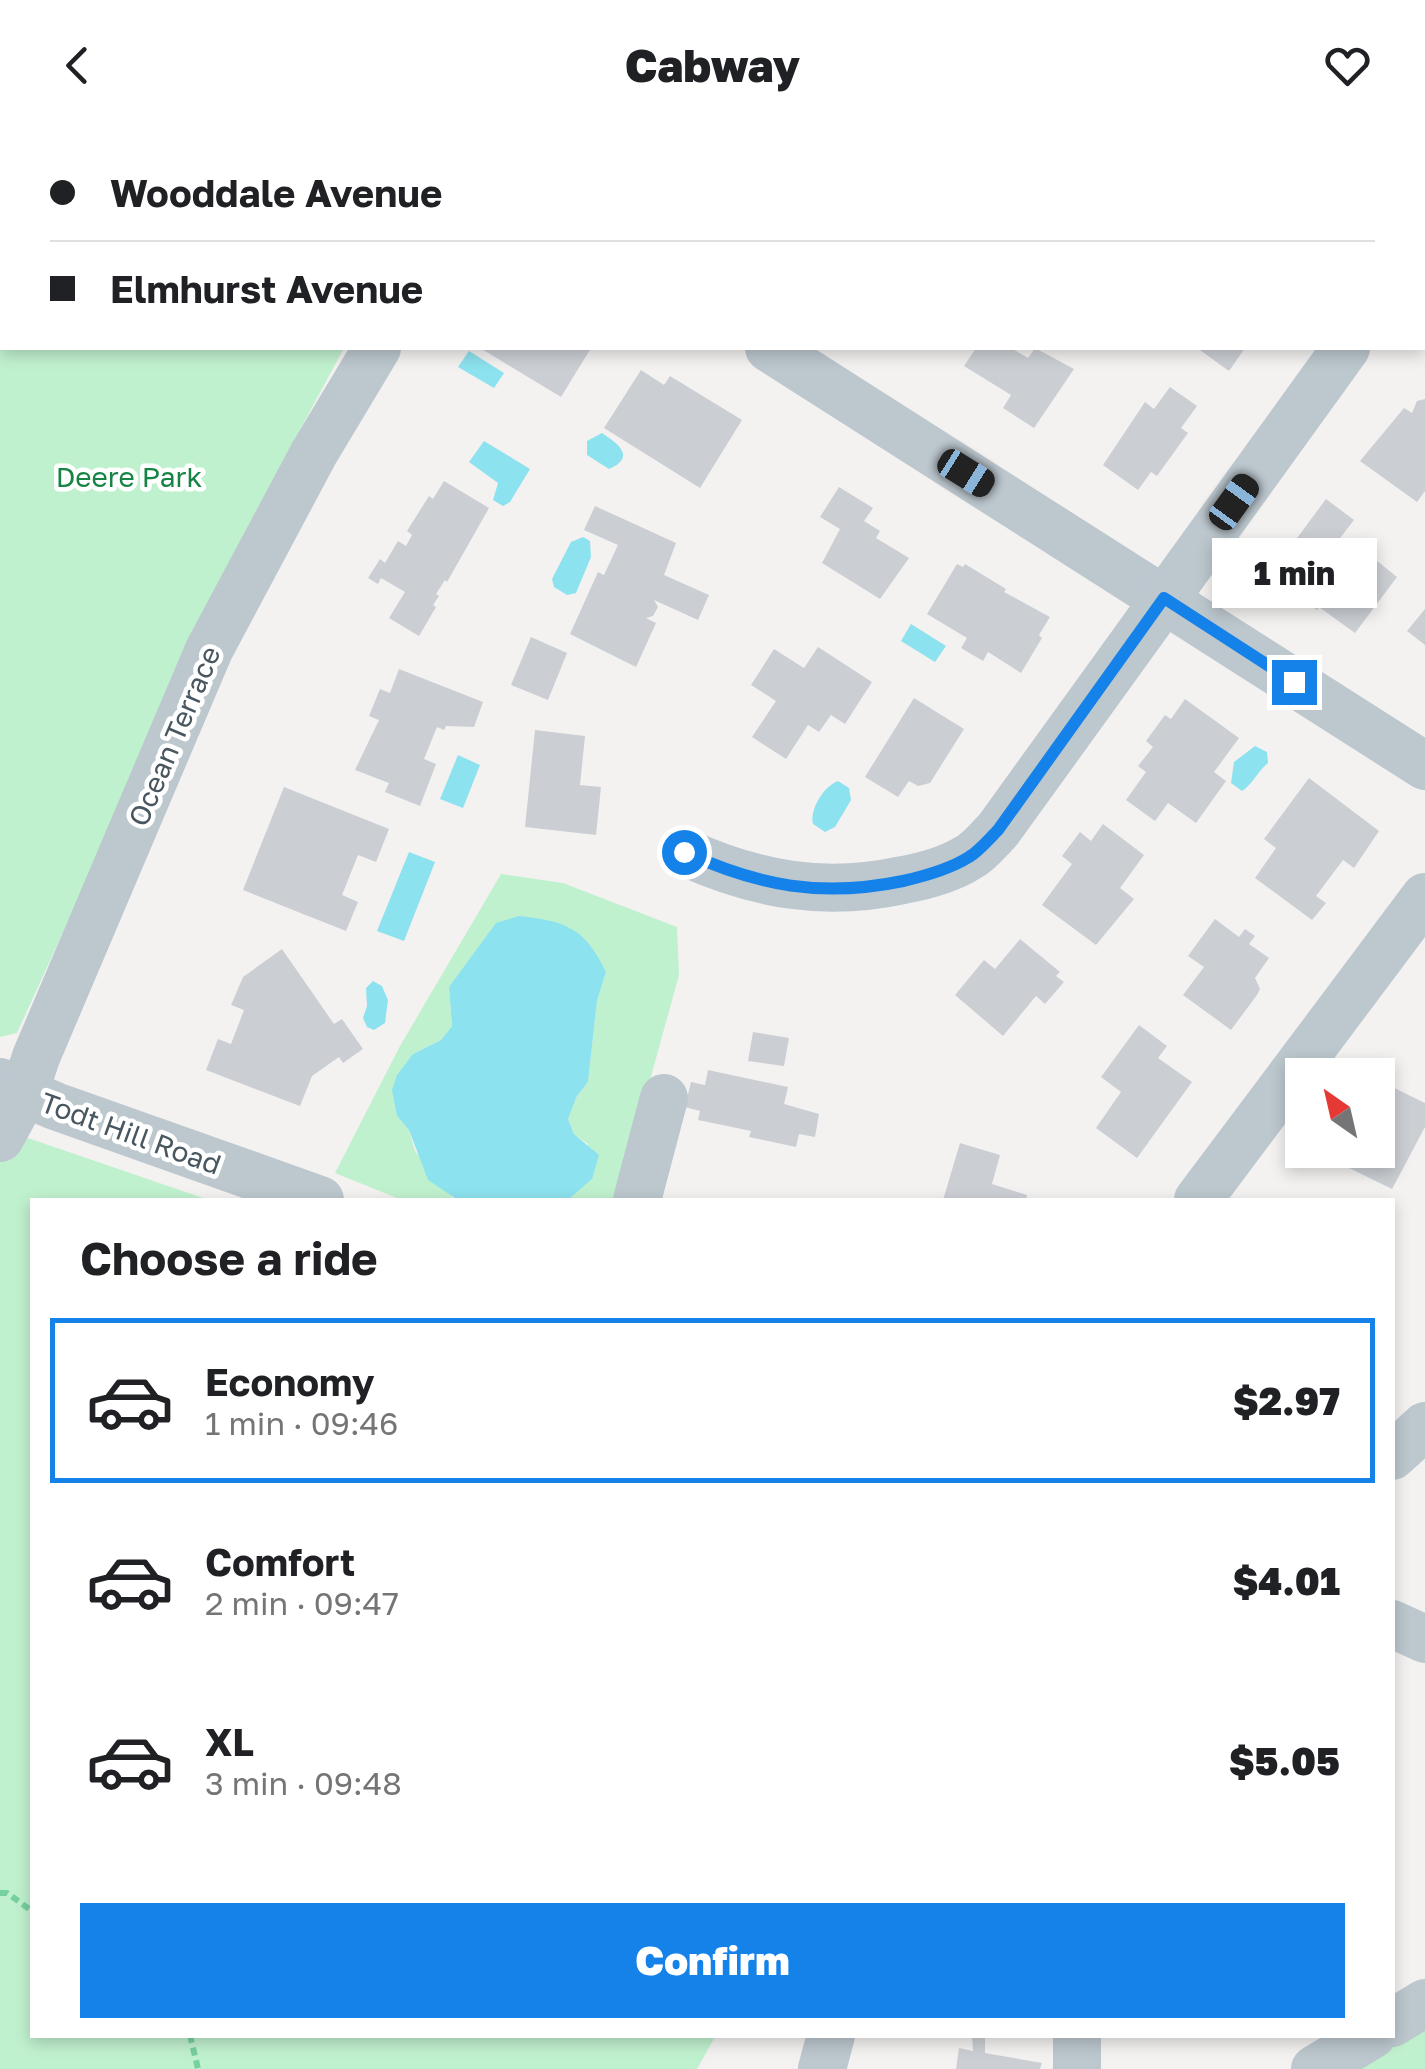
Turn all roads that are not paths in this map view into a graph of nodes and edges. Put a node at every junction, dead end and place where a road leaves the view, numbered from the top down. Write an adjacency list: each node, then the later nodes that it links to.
1 (376, 350): 8 (street, Ocean Terrace)
2 (772, 350): 4 (street)
3 (1345, 350): 4 (street)
4 (1164, 598): 5 (street); 6 (street)
5 (1425, 766)
6 (684, 852)
7 (1425, 897): 13 (street)
8 (12, 1088): 10 (street, Ocean Terrace); 11 (street, Todt Hill Road)
9 (664, 1098): 12 (street)
10 (0, 1138)
11 (314, 1198)
12 (638, 1198)
13 (1199, 1198)
14 (1425, 1426): 15 (street)
15 (1395, 1453)
16 (1395, 1625): 17 (street)
17 (1425, 1639)
18 (1425, 2003): 19 (street)
19 (1395, 2020)
20 (830, 2038): 23 (street)
21 (1077, 2038): 24 (street)
22 (1367, 2038): 25 (street)
23 (822, 2069)
24 (1078, 2069)
25 (1314, 2069)

